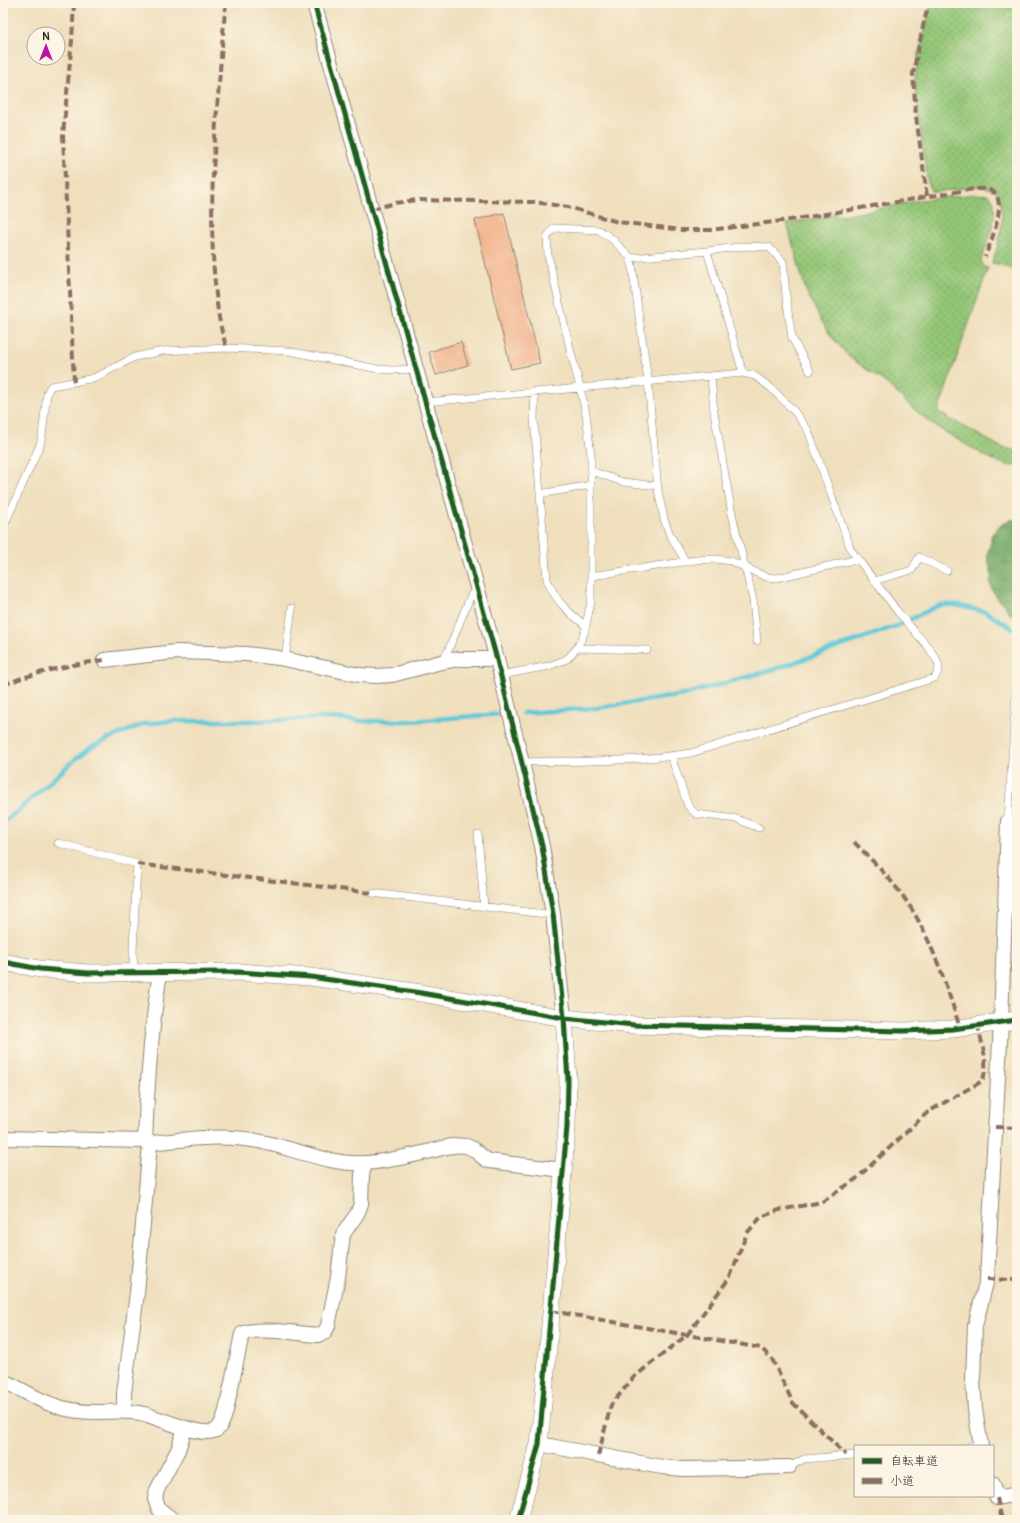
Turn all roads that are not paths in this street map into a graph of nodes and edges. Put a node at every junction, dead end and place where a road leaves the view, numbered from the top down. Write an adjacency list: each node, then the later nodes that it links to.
1 (314, 3): 4 (street)
2 (707, 250): 3 (lane); 5 (lane); 6 (lane)
3 (631, 258): 8 (lane); 9 (lane)
4 (417, 369): 11 (street); 16 (lane)
5 (810, 371)
6 (743, 373): 7 (lane); 17 (lane)
7 (711, 376): 8 (lane); 19 (lane)
8 (648, 381): 9 (lane); 14 (lane)
9 (580, 387): 10 (lane); 12 (lane)
10 (535, 391): 11 (lane); 15 (lane)
11 (426, 402): 23 (street)
12 (591, 472): 13 (lane); 14 (lane)
13 (591, 484): 15 (lane); 21 (lane)
14 (658, 486): 18 (lane)
15 (540, 494): 25 (lane)
16 (3, 528)
17 (858, 559): 19 (lane); 22 (lane)
18 (686, 562): 19 (lane); 21 (lane)
19 (745, 568): 26 (lane)
20 (947, 571): 22 (lane)
21 (591, 576): 25 (lane)
22 (874, 581): 35 (lane)
23 (478, 589): 29 (street); 32 (lane)
24 (292, 608): 31 (lane)
25 (586, 626): 27 (lane)
26 (757, 641)
27 (577, 648): 28 (lane); 33 (lane)
28 (647, 650)
29 (497, 659): 32 (street); 33 (street)
30 (104, 660): 31 (street)
31 (285, 660): 32 (street)
32 (441, 662)
33 (501, 675): 36 (street)
34 (1017, 680): 37 (lane)
35 (671, 756): 36 (lane); 38 (lane)
36 (522, 762): 43 (street)
37 (1008, 821): 48 (street)
38 (759, 828)
39 (478, 834): 42 (lane)
40 (58, 843): 46 (lane)
41 (372, 893): 42 (lane)
42 (484, 907): 43 (lane)
43 (553, 915): 47 (street)
44 (3, 962): 46 (street)
45 (160, 972): 46 (street); 47 (street); 50 (street)
46 (134, 973)
47 (564, 1018): 48 (street); 52 (street)
48 (1009, 1022): 57 (street)
49 (3, 1138): 50 (street)
50 (147, 1142): 51 (street); 54 (street)
51 (365, 1163): 52 (street); 55 (street)
52 (563, 1170): 56 (street)
53 (3, 1381): 54 (street)
54 (124, 1411): 55 (street)
55 (186, 1428): 62 (street)
56 (539, 1444): 59 (street); 63 (street)
57 (977, 1445)
58 (854, 1455): 59 (lane)
59 (789, 1467)
60 (994, 1488): 61 (street)
61 (1017, 1494)
62 (173, 1520)
63 (518, 1520)

